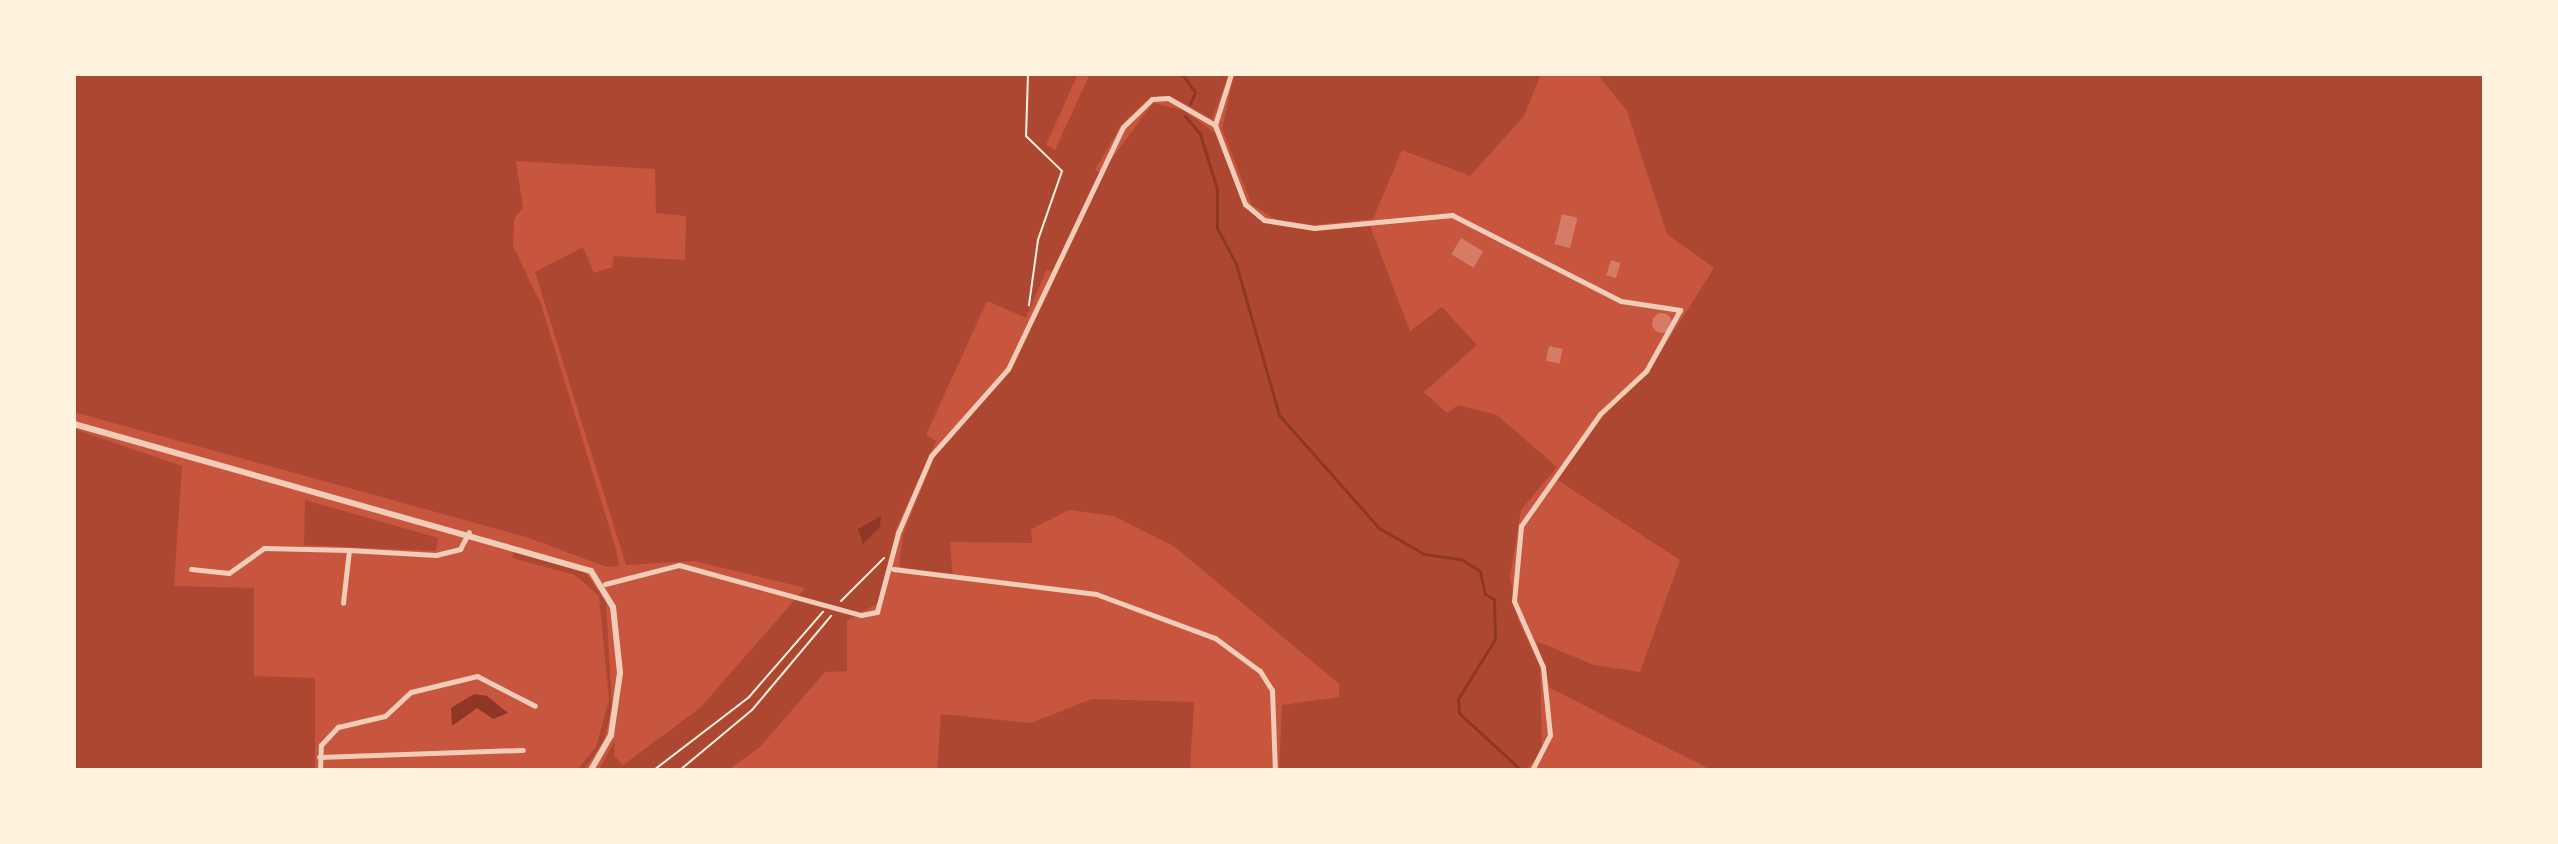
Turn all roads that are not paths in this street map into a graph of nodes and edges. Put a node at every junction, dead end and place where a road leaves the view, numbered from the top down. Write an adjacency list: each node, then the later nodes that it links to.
1 (1231, 74): 2 (street)
2 (1215, 125): 7 (street); 16 (street)
3 (74, 424): 4 (street)
4 (469, 532): 5 (street); 8 (street)
5 (349, 550): 6 (street); 9 (street)
6 (191, 569)
7 (893, 569): 8 (street); 15 (street)
8 (605, 584): 14 (street)
9 (343, 603)
10 (535, 706): 12 (street)
11 (523, 750): 12 (street)
12 (319, 757): 13 (street)
13 (320, 770)
14 (591, 770)
15 (1275, 770)
16 (1532, 770)

